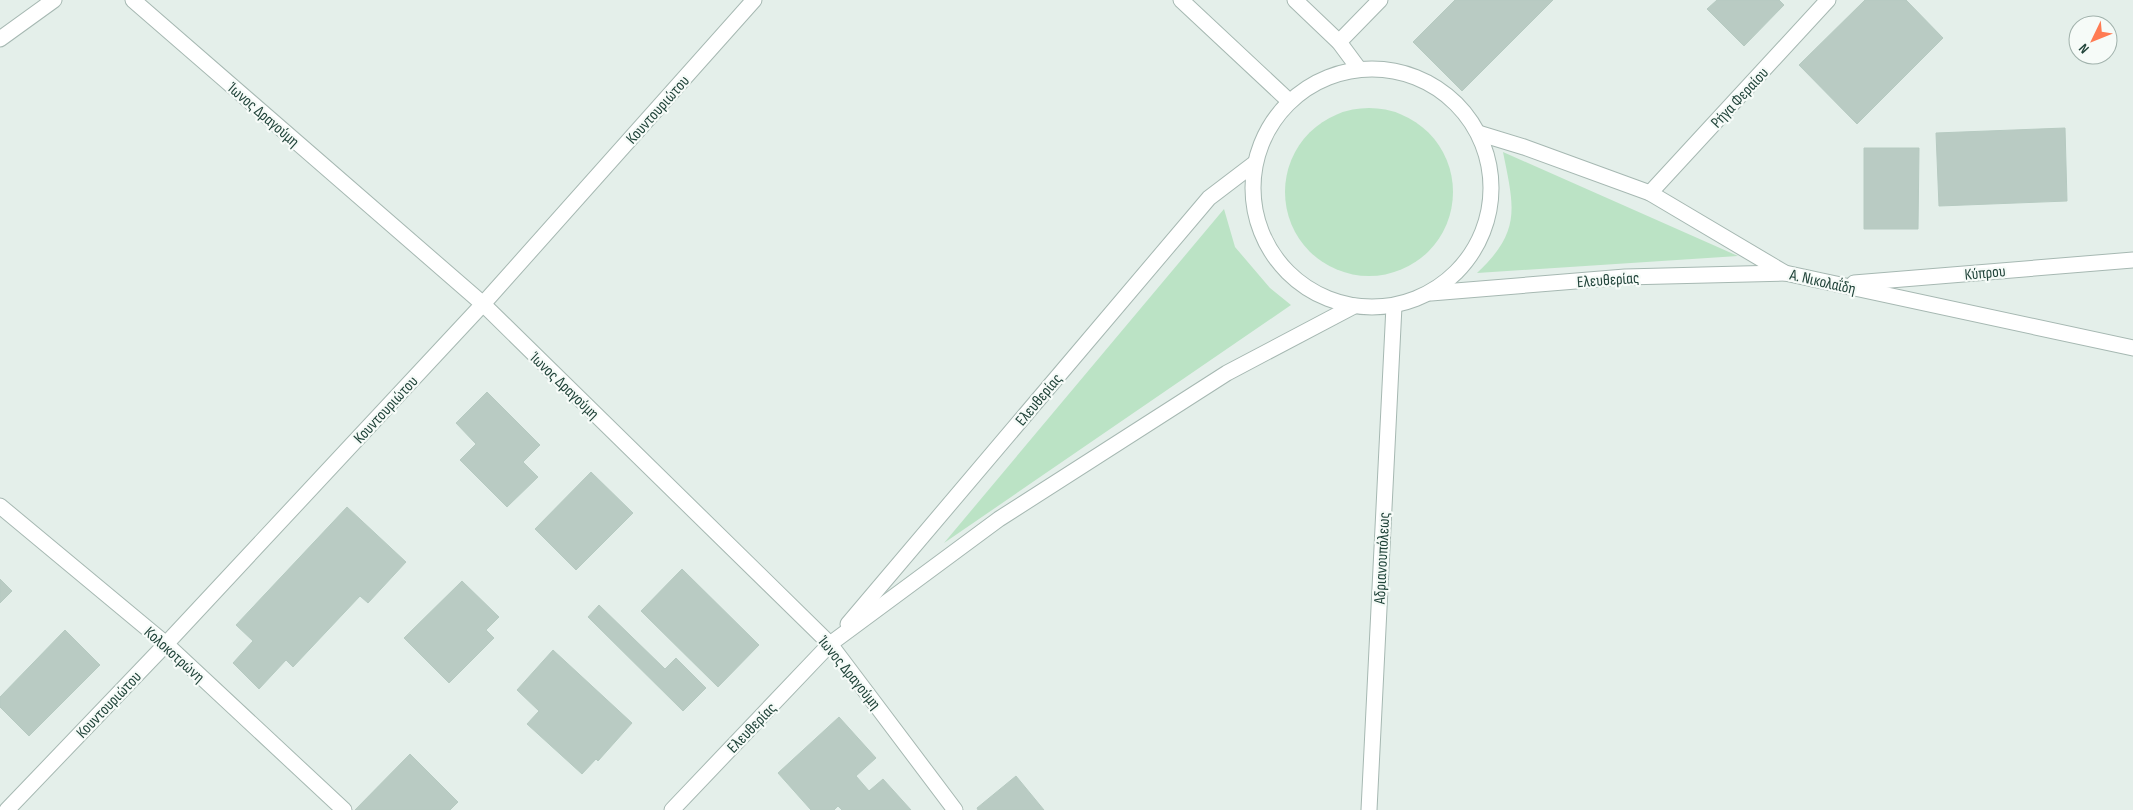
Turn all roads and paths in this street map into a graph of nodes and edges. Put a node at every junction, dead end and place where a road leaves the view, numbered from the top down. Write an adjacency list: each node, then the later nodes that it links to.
1 (54, 0): 8 (street)
2 (133, 0): 19 (street, Ίωνος Δραγούμη)
3 (754, 0): 19 (street, Κουντουριώτου)
4 (1181, 0): 11 (street)
5 (1295, 0): 9 (street)
6 (1380, 0): 9 (street)
7 (1828, 0): 14 (street, Ρήγα Φεραίου)
8 (0, 39)
9 (1339, 42): 10 (street)
10 (1359, 68): 11 (street); 12 (street)
11 (1289, 101): 13 (street)
12 (1478, 133): 14 (street, Α. Νικολαΐδη); 18 (street)
13 (1255, 163): 20 (street); 25 (street, Ελευθερίας)
14 (1650, 193): 16 (street, Α. Νικολαΐδη)
15 (2133, 260): 17 (street, Κύπρου)
16 (1785, 273): 17 (street, Α. Νικολαΐδη); 18 (street, Ελευθερίας)
17 (1838, 284): 22 (street, Α. Νικολαΐδη)
18 (1431, 293): 21 (street)
19 (483, 304): 24 (street, Κουντουριώτου); 25 (street, Ίωνος Δραγούμη)
20 (1354, 306): 21 (street); 25 (street, Ελευθερίας)
21 (1394, 306): 30 (street, Αδριανουπόλεως)
22 (2133, 348)
23 (0, 506): 24 (street, Κολοκοτρώνη)
24 (166, 644): 26 (street, Κουντουριώτου); 27 (street, Κολοκοτρώνη)
25 (830, 644): 28 (street, Ελευθερίας); 29 (street, Ίωνος Δραγούμη)
26 (7, 810)
27 (344, 810)
28 (672, 810)
29 (955, 810)
30 (1369, 810)

